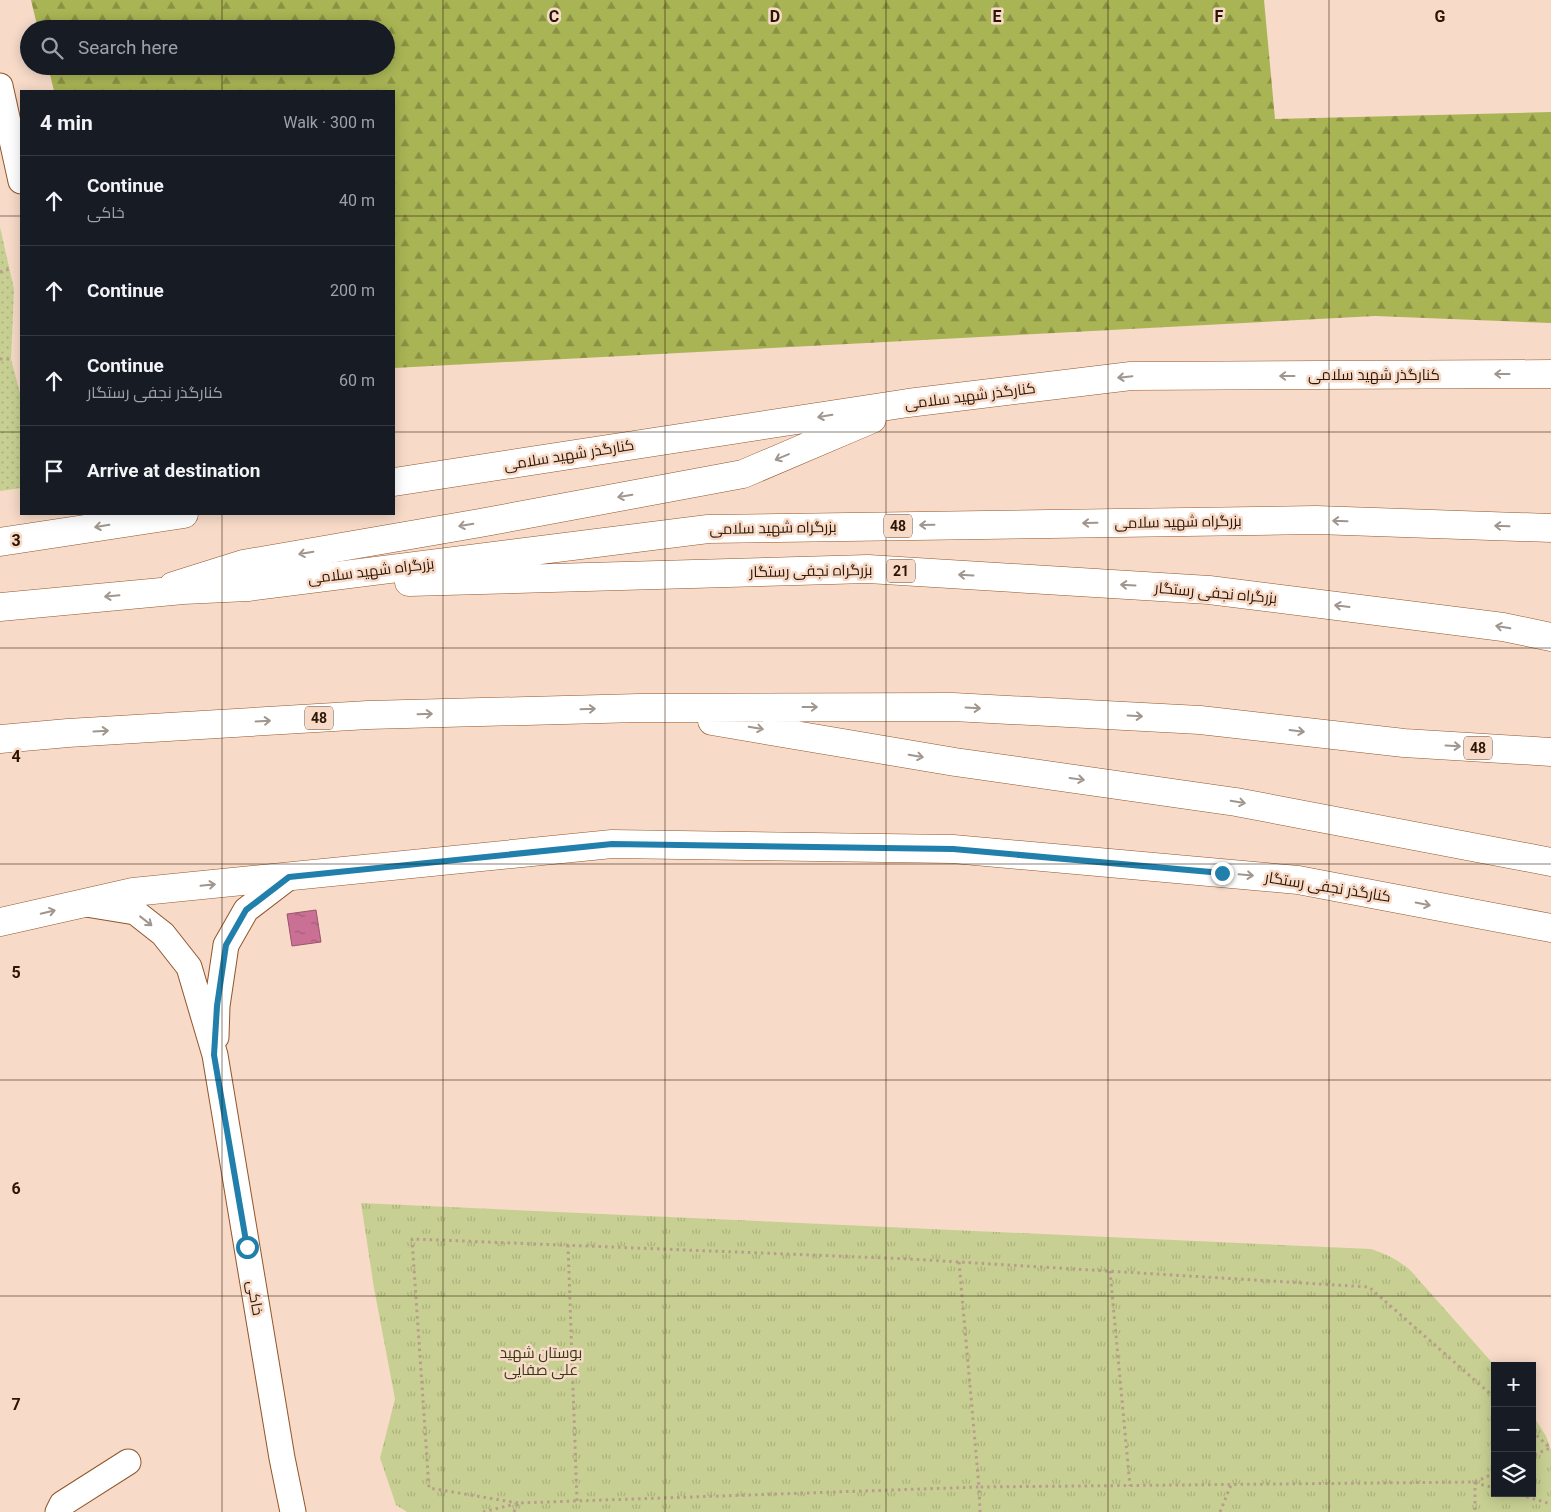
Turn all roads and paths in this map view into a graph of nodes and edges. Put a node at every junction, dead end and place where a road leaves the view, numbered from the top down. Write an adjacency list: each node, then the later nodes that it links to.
1 (0, 86): 2 (street)
2 (20, 177)
3 (10, 270): 4 (path)
4 (0, 272)
5 (11, 359): 6 (path)
6 (0, 360)
7 (1551, 374): 8 (main road, کنارگذر شهید سلامی, one-way to 8)
8 (908, 403): 9 (main road, کنارگذر شهید سلامی, one-way to 9); 14 (main road, one-way to 14)
9 (395, 482)
10 (177, 515): 12 (main road, one-way to 12)
11 (1551, 528): 13 (main road, بزرگراه شهید سلامی / 48, one-way to 13)
12 (0, 542)
13 (248, 587): 14 (main road, بزرگراه شهید سلامی / 48); 16 (main road, بزرگراه نجفی رستگار / 21, one-way to 13)
14 (151, 593): 15 (main road, بزرگراه شهید سلامی / 48, one-way to 15)
15 (0, 607)
16 (1551, 636)
17 (639, 708): 18 (main road, 48, one-way to 17); 21 (main road, 48, one-way to 21); 22 (main road, one-way to 22)
18 (68, 733): 19 (main road, 48); 20 (main road)
19 (0, 739)
20 (0, 745)
21 (1551, 752)
22 (1551, 862)
23 (289, 877): 24 (main road, کنارگذر نجفی رستگار, one-way to 23); 26 (main road, کنارگذر نجفی رستگار, one-way to 26); 27 (street)
24 (83, 904): 25 (main road, کنارگذر نجفی رستگار, one-way to 24); 27 (street, one-way to 27)
25 (0, 922)
26 (1551, 928)
27 (214, 1055): 46 (street, خاکی)
28 (568, 1245): 29 (path); 42 (path); 43 (path)
29 (959, 1262): 30 (path); 39 (path)
30 (1110, 1271): 31 (path); 38 (path)
31 (1491, 1394)
32 (1536, 1436): 33 (path)
33 (1536, 1454)
34 (128, 1462): 45 (street)
35 (1491, 1475): 36 (path)
36 (1475, 1482): 37 (path); 40 (path); 51 (path)
37 (1231, 1485): 38 (path); 50 (path)
38 (1130, 1486): 39 (path)
39 (978, 1487): 42 (path); 49 (path)
40 (1491, 1487)
41 (1527, 1497): 44 (path)
42 (576, 1501): 43 (path)
43 (518, 1503): 47 (path); 48 (path)
44 (1551, 1504)
45 (58, 1512)
46 (293, 1512)
47 (483, 1512)
48 (514, 1512)
49 (980, 1512)
50 (1220, 1512)
51 (1474, 1512)

